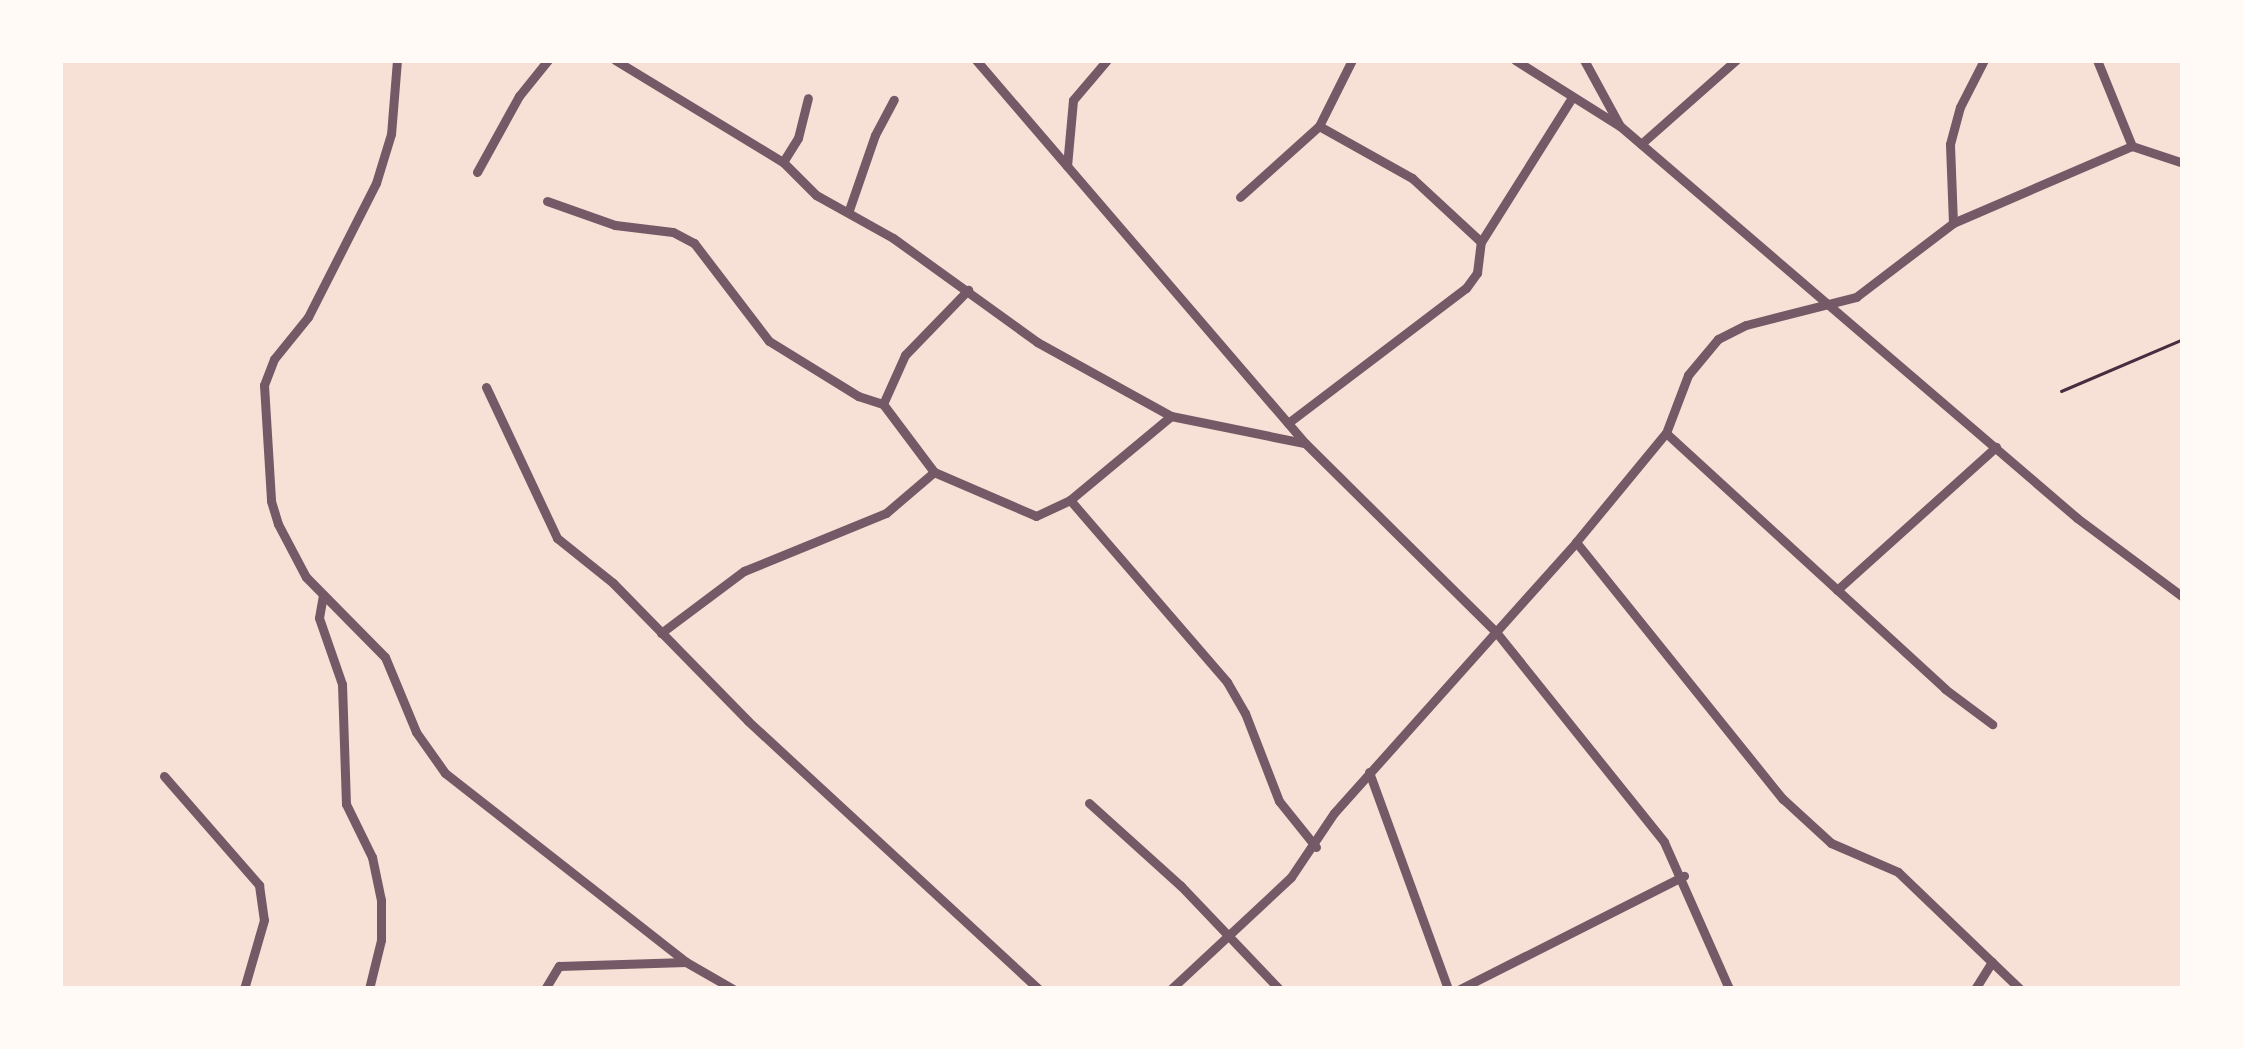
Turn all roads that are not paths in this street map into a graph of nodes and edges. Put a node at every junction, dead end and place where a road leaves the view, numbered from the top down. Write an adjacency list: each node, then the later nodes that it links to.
1 (397, 60): 41 (street)
2 (548, 60): 22 (street)
3 (615, 60): 19 (street)
4 (976, 60): 21 (street)
5 (1107, 60): 21 (street)
6 (1352, 60): 15 (street)
7 (1515, 60): 13 (street)
8 (1584, 60): 16 (street)
9 (1736, 60): 17 (street)
10 (1984, 60): 26 (street)
11 (2097, 60): 18 (street)
12 (808, 98): 19 (street)
13 (1571, 99): 16 (street); 27 (street)
14 (894, 100): 25 (street)
15 (1319, 126): 23 (street); 27 (street)
16 (1620, 126): 17 (street)
17 (1641, 144): 29 (street)
18 (2132, 146): 20 (street); 26 (street)
19 (783, 162): 25 (street)
20 (2183, 163)
21 (1070, 171): 33 (street)
22 (477, 172)
23 (1240, 197)
24 (547, 201): 31 (street)
25 (849, 210): 28 (street)
26 (1953, 223): 29 (street)
27 (1481, 242): 33 (street)
28 (968, 290): 31 (street); 32 (street)
29 (1834, 307): 34 (street); 36 (street)
30 (486, 387): 44 (street)
31 (883, 404): 37 (street)
32 (1171, 416): 35 (street); 38 (street)
33 (1288, 422): 35 (street)
34 (1666, 433): 39 (street); 40 (street)
35 (1305, 443): 43 (street)
36 (1996, 447): 40 (street); 42 (street)
37 (934, 472): 38 (street); 44 (street)
38 (1070, 500): 49 (street)
39 (1576, 542): 43 (street); 53 (street)
40 (1837, 590): 45 (street)
41 (323, 596): 52 (street); 55 (street)
42 (2183, 597)
43 (1496, 632): 46 (street); 50 (street)
44 (661, 633): 58 (street)
45 (1992, 724)
46 (1369, 772): 49 (street); 61 (street)
47 (164, 776): 54 (street)
48 (1089, 803): 51 (street)
49 (1316, 847): 51 (street)
50 (1684, 876): 62 (street); 63 (street)
51 (1228, 939): 59 (street); 60 (street)
52 (686, 962): 56 (street); 57 (street)
53 (1992, 962): 64 (street); 65 (street)
54 (244, 989)
55 (369, 989)
56 (545, 989)
57 (733, 989)
58 (1038, 989)
59 (1171, 989)
60 (1279, 989)
61 (1448, 989)
62 (1460, 989)
63 (1729, 989)
64 (1975, 989)
65 (2020, 989)

